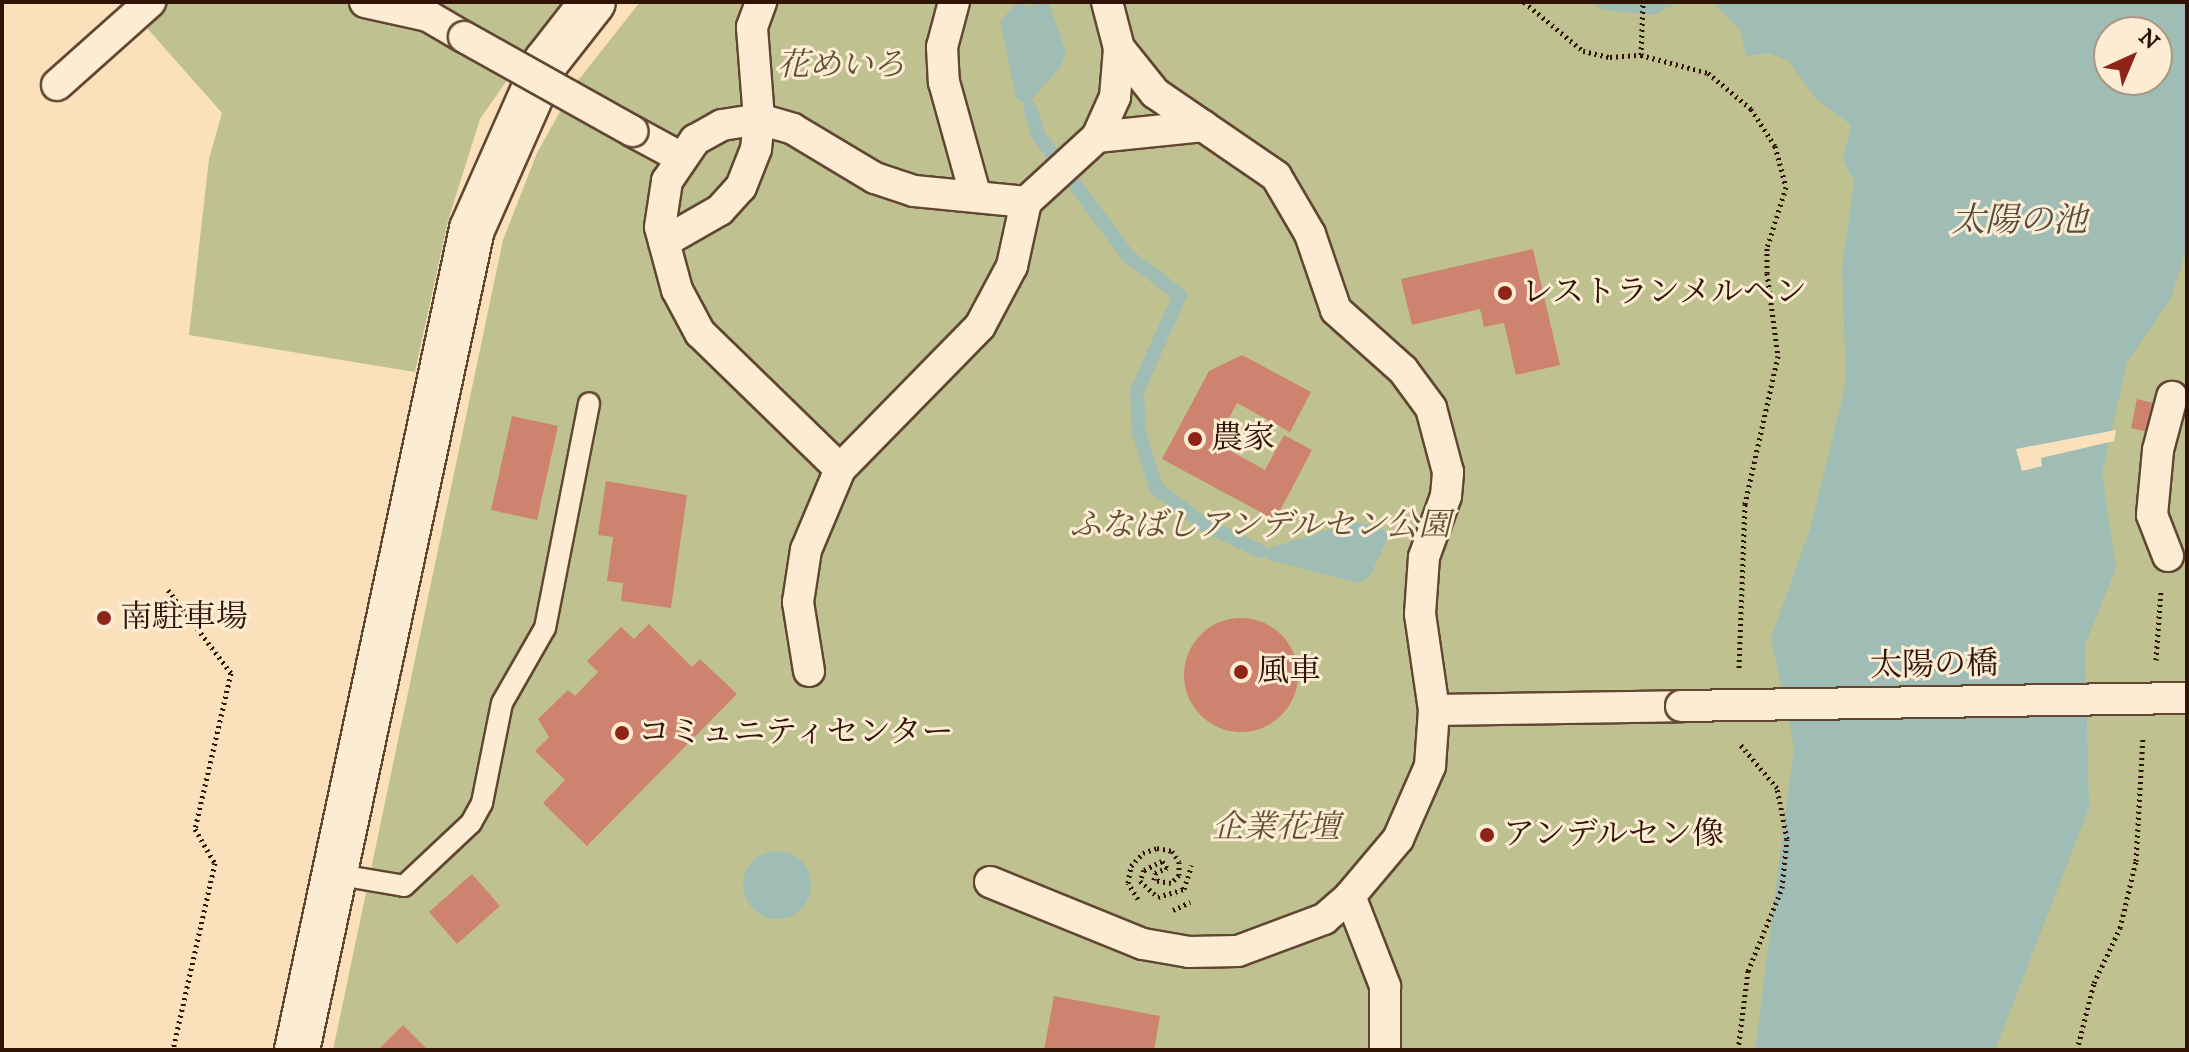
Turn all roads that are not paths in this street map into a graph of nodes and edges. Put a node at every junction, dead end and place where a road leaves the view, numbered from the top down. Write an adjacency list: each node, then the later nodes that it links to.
1 (150, 2): 8 (street)
2 (365, 2): 12 (street, bridge)
3 (593, 2): 23 (street)
4 (761, 2): 9 (street)
5 (954, 2): 13 (street)
6 (1107, 2): 7 (street)
7 (1119, 48): 10 (street); 11 (street)
8 (57, 85)
9 (759, 119): 12 (street); 13 (street); 15 (street)
10 (1203, 126): 11 (street); 22 (street)
11 (1097, 137): 14 (street)
12 (682, 158): 15 (street)
13 (975, 194): 14 (street)
14 (1026, 202): 18 (street)
15 (664, 242): 18 (street)
16 (2172, 397): 19 (street)
17 (589, 403): 23 (lane)
18 (840, 469): 20 (street)
19 (2168, 556)
20 (809, 671)
21 (2187, 698): 22 (street, 太陽の橋, bridge)
22 (1434, 710): 25 (street)
23 (334, 874): 26 (street)
24 (990, 882): 25 (street)
25 (1350, 896): 27 (street)
26 (297, 1050)
27 (1385, 1050)

